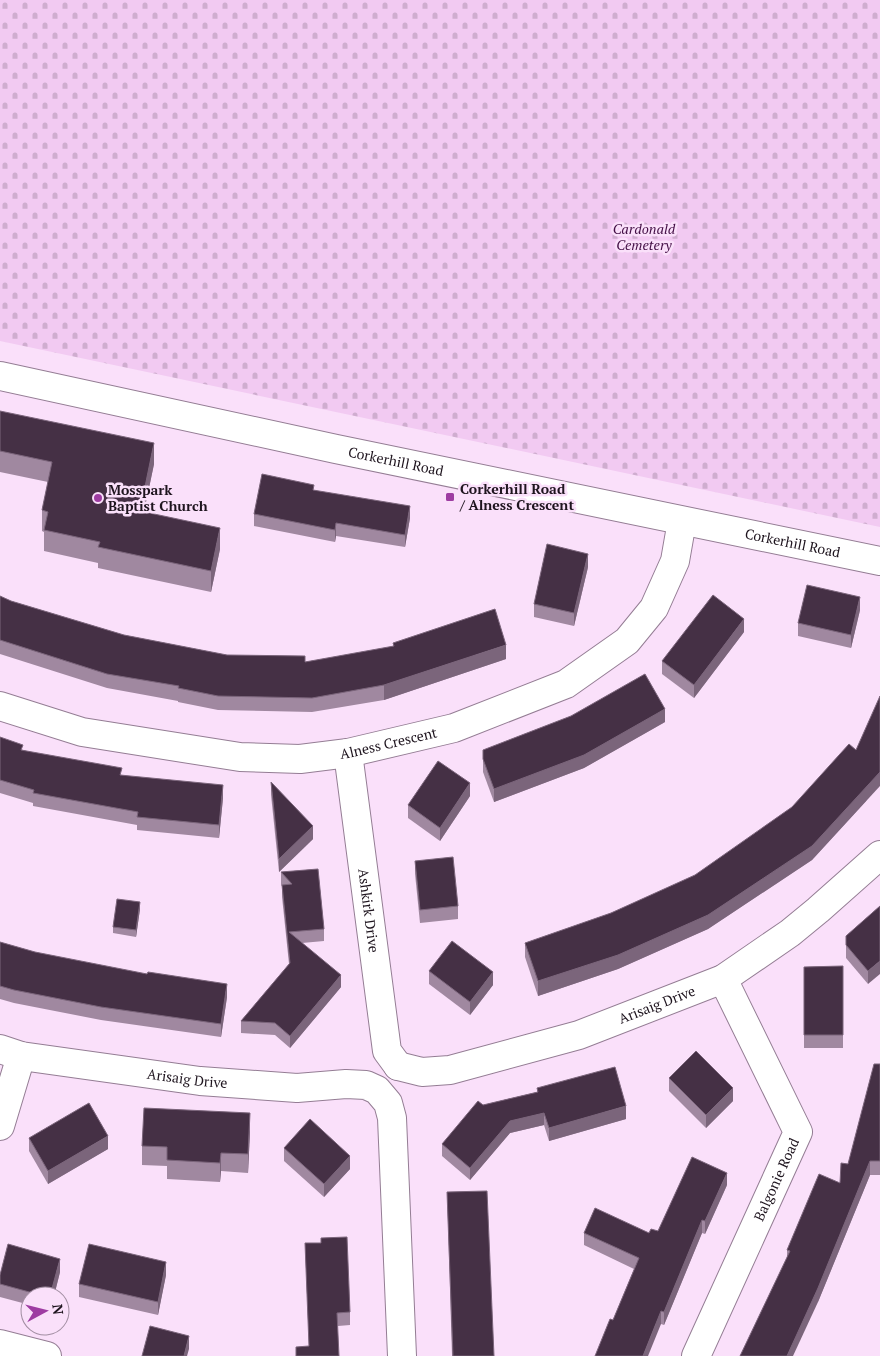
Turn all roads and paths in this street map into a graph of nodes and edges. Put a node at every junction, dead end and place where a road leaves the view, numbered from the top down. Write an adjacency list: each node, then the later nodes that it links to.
1 (0, 376): 2 (street, Corkerhill Road)
2 (682, 521): 3 (street, Corkerhill Road); 5 (street, Alness Crescent)
3 (880, 561)
4 (0, 706): 5 (street, Alness Crescent)
5 (348, 752): 9 (street, Ashkirk Drive)
6 (880, 855): 7 (street, Arisaig Drive)
7 (723, 979): 9 (street, Arisaig Drive); 15 (street, Balgonie Road)
8 (11, 1052): 10 (street, Arisaig Drive); 11 (street)
9 (398, 1066): 10 (street)
10 (377, 1090): 14 (street)
11 (0, 1126)
12 (0, 1344): 13 (street)
13 (47, 1356)
14 (402, 1356)
15 (696, 1356)

